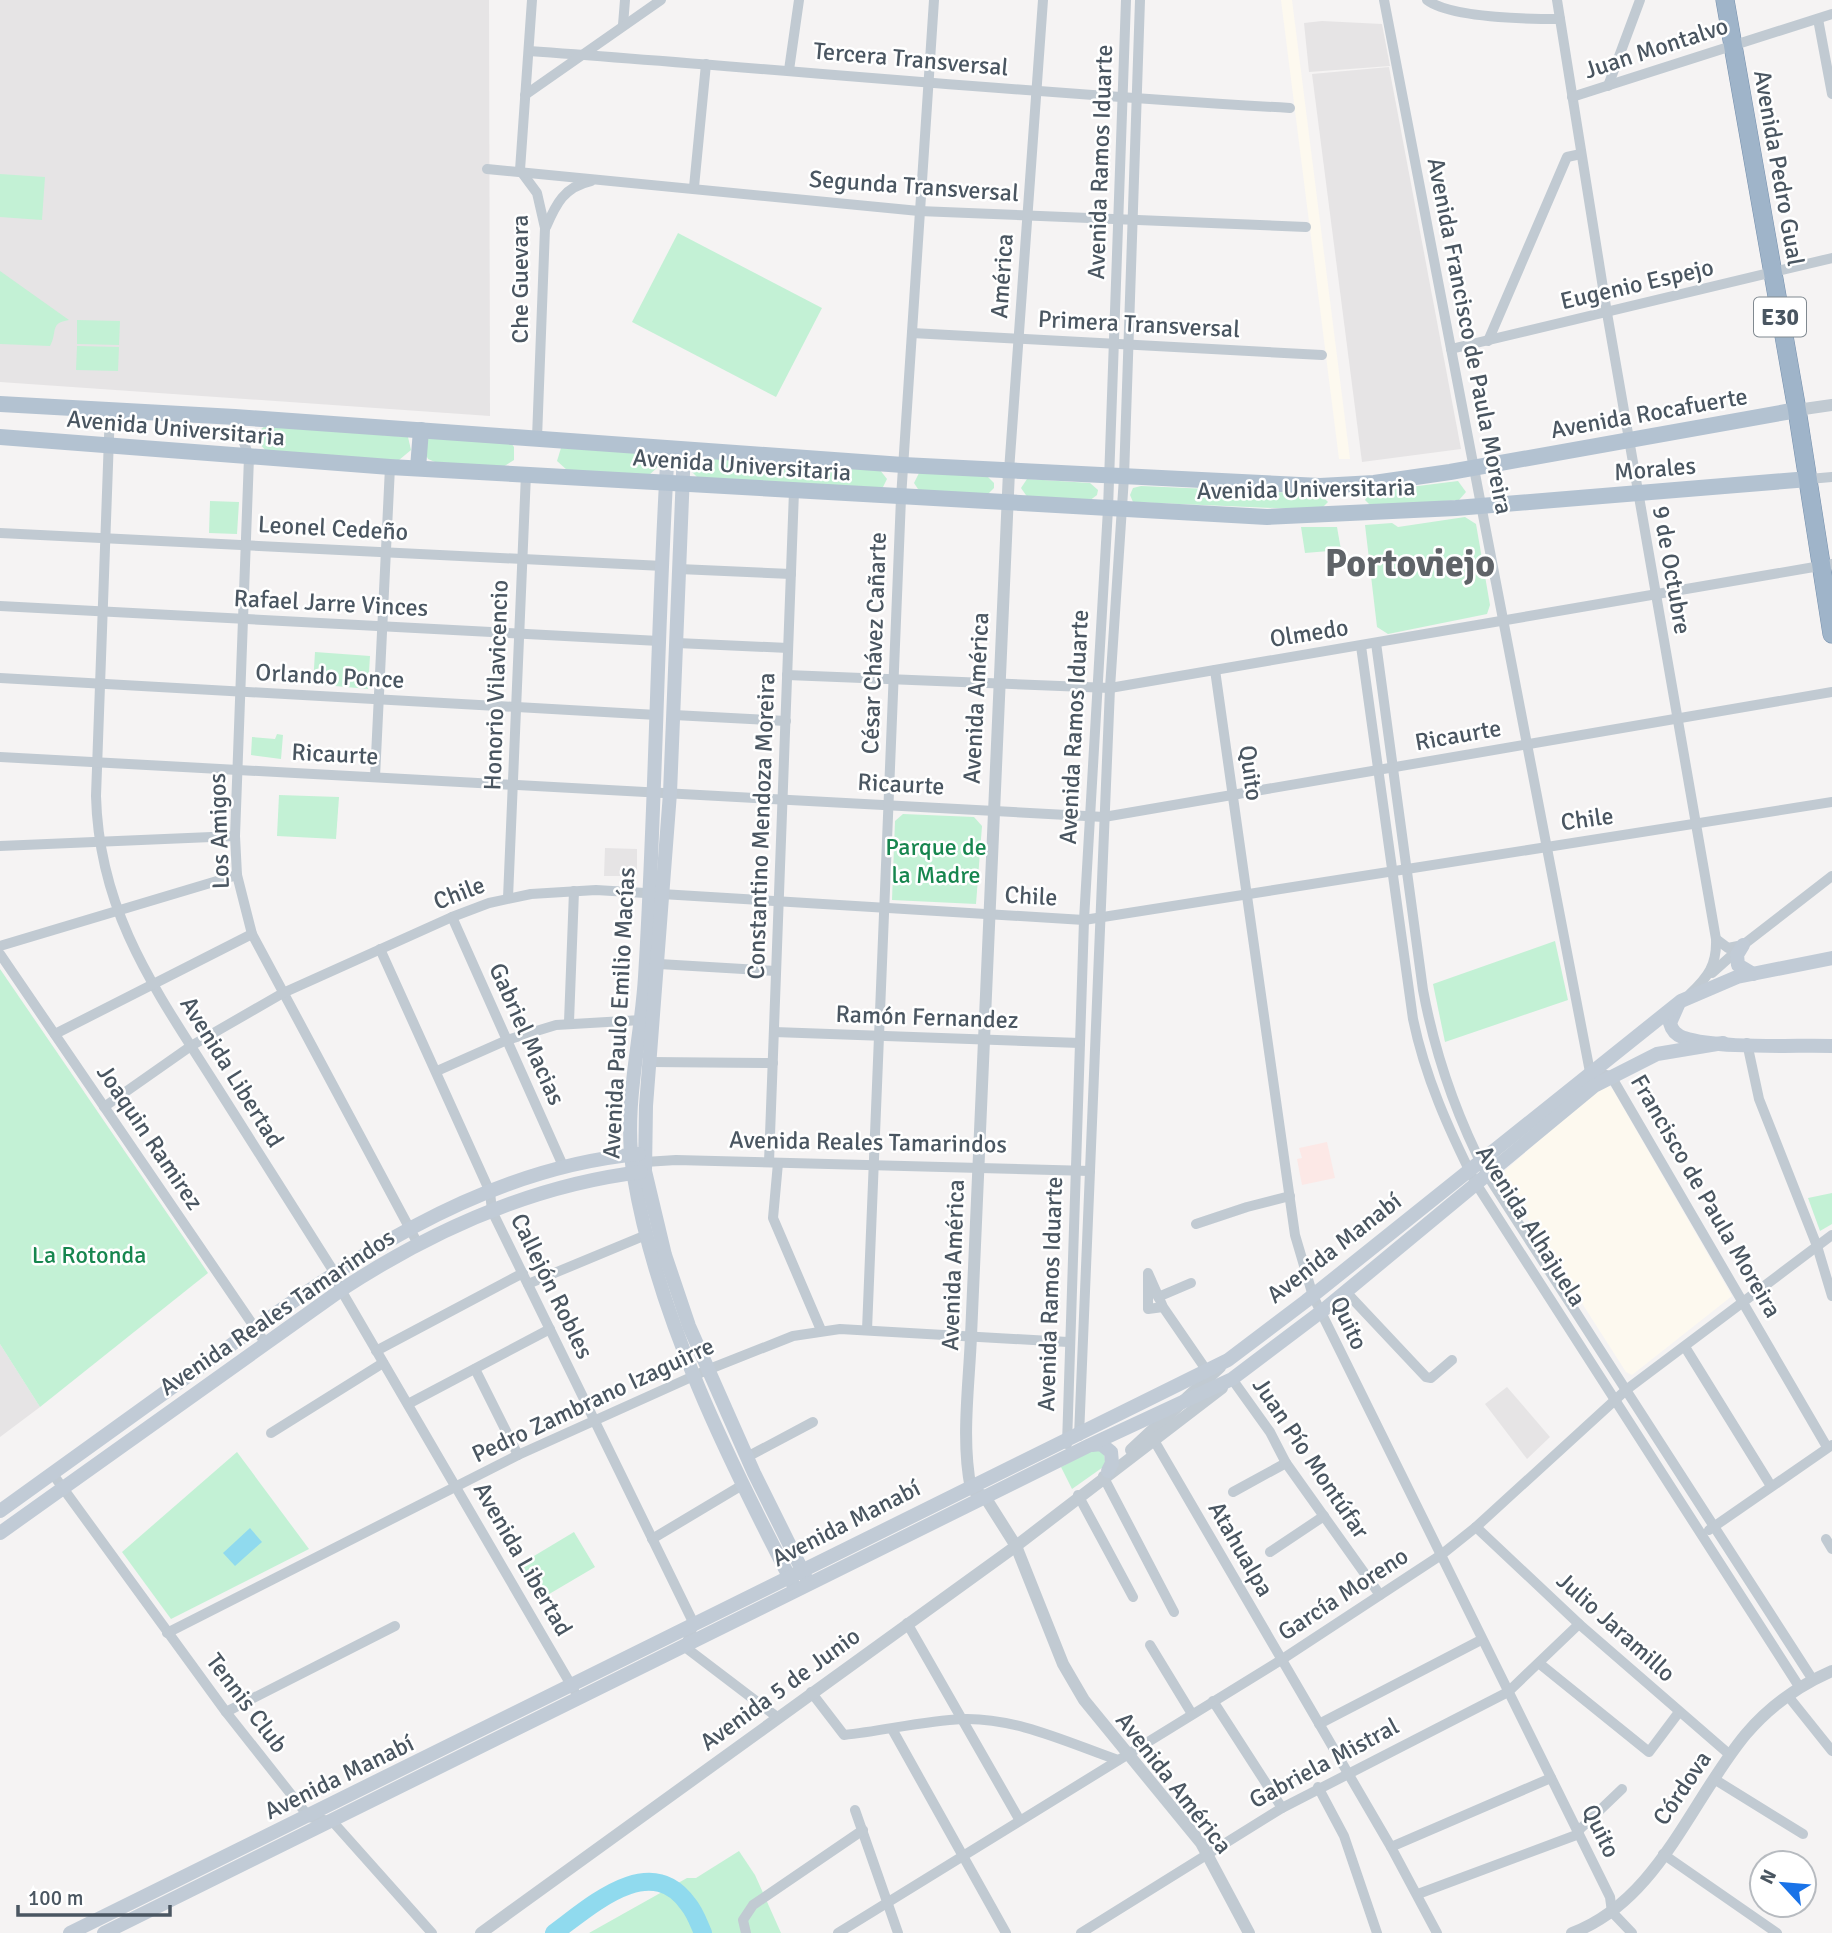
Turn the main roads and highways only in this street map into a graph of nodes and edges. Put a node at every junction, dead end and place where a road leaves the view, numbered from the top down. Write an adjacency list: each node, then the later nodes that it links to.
1 (1725, 0): 3 (highway, Avenida Pedro Gual / E30)
2 (0, 404): 4 (main road, Avenida Universitaria)
3 (1797, 410): 8 (main road, Avenida Rocafuerte); 9 (highway, Avenida Pedro Gual / E30)
4 (421, 430): 6 (main road, Avenida Universitaria); 7 (main road)
5 (0, 437): 7 (main road, Avenida Universitaria)
6 (676, 448): 8 (main road, Avenida Universitaria); 10 (main road, Avenida Paulo Emilio Macías); 11 (main road, Avenida Paulo Emilio Macías)
7 (418, 468): 10 (main road, Avenida Universitaria)
8 (1474, 468)
9 (1809, 479): 12 (main road, Morales); 13 (highway, Avenida Pedro Gual / E30)
10 (666, 488): 11 (main road, Avenida Universitaria); 22 (main road, Avenida Paulo Emilio Macías)
11 (682, 488): 12 (main road, Avenida Universitaria); 22 (main road, Avenida Paulo Emilio Macías)
12 (1481, 506)
13 (1826, 565): 14 (highway, Avenida Pedro Gual / E30)
14 (1832, 634)
15 (1743, 945): 17 (main road)
16 (1832, 958): 17 (main road)
17 (1753, 974): 18 (main road)
18 (1681, 1001): 19 (main road); 21 (main road)
19 (1723, 1043): 20 (main road); 21 (main road)
20 (1832, 1046)
21 (1592, 1079): 23 (main road, Avenida Manabí)
22 (640, 1163): 24 (main road, Avenida Paulo Emilio Macías); 24 (main road, Avenida Paulo Emilio Macías); 27 (main road, Avenida Reales Tamarindos); 28 (main road, Avenida Reales Tamarindos)
23 (1477, 1171): 25 (main road, Avenida Manabí); 29 (main road, Avenida Manabí)
24 (701, 1372): 29 (main road, Avenida Paulo Emilio Macías); 29 (main road, Avenida Paulo Emilio Macías)
25 (1078, 1451): 26 (main road); 29 (main road, Avenida Manabí)
26 (1106, 1474)
27 (0, 1511)
28 (0, 1533)
29 (800, 1581): 30 (main road, Avenida Manabí); 30 (main road, Avenida Manabí)
30 (576, 1693): 31 (main road, Avenida Manabí); 31 (main road, Avenida Manabí)
31 (212, 1873): 32 (main road, Avenida Manabí); 33 (main road, Avenida Manabí)
32 (70, 1933)
33 (104, 1933)

